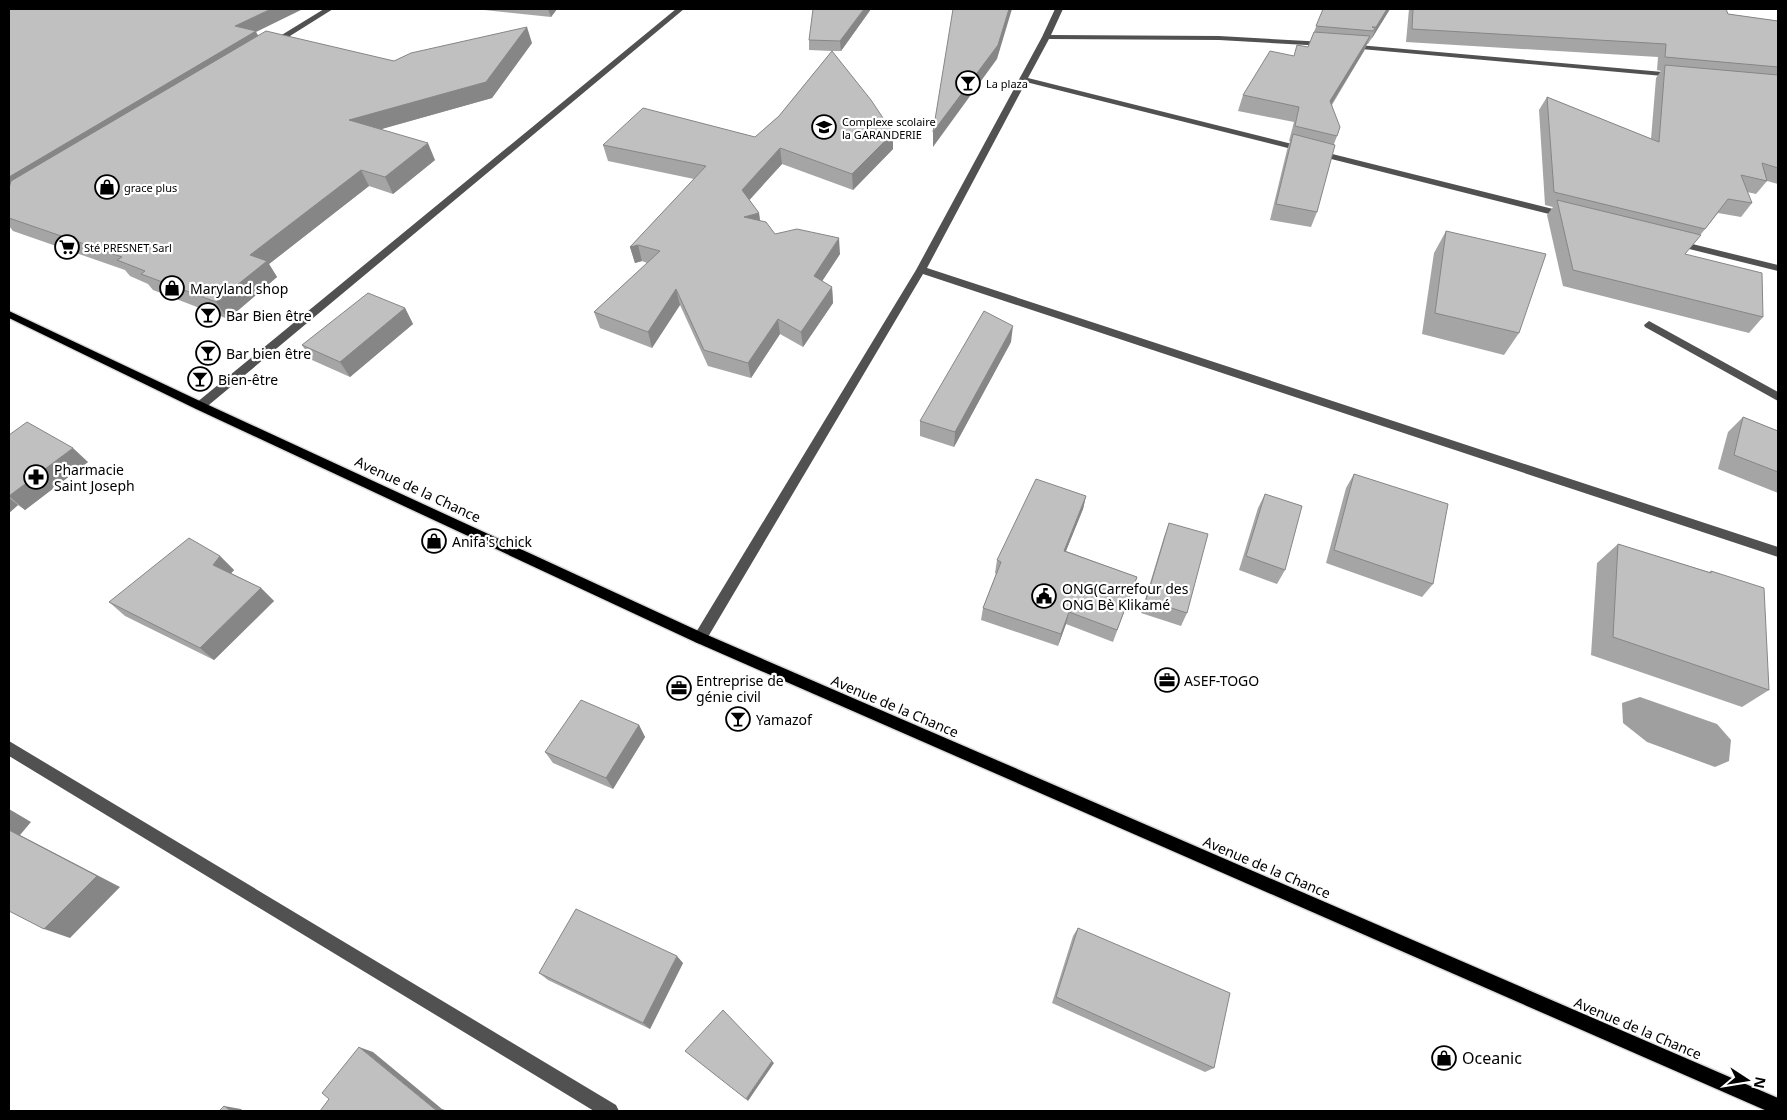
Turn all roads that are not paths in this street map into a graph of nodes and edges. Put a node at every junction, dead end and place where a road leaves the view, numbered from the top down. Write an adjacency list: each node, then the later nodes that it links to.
1 (329, 9): 7 (street)
2 (680, 9): 17 (street)
3 (1059, 9): 4 (street)
4 (1046, 37): 5 (street); 9 (street)
5 (1332, 45)
6 (1342, 46): 8 (street)
7 (262, 49)
8 (1679, 76)
9 (1023, 79): 10 (street); 13 (street)
10 (1575, 217)
11 (1662, 239): 12 (street)
12 (1778, 268)
13 (921, 270): 18 (street); 19 (street)
14 (9, 314): 17 (main road, Avenue de la Chance)
15 (1648, 325): 16 (street)
16 (1778, 397)
17 (200, 406): 19 (main road, Avenue de la Chance)
18 (1778, 552)
19 (700, 638): 21 (main road, Avenue de la Chance)
20 (9, 748): 22 (street)
21 (1778, 1107)
22 (610, 1111)

